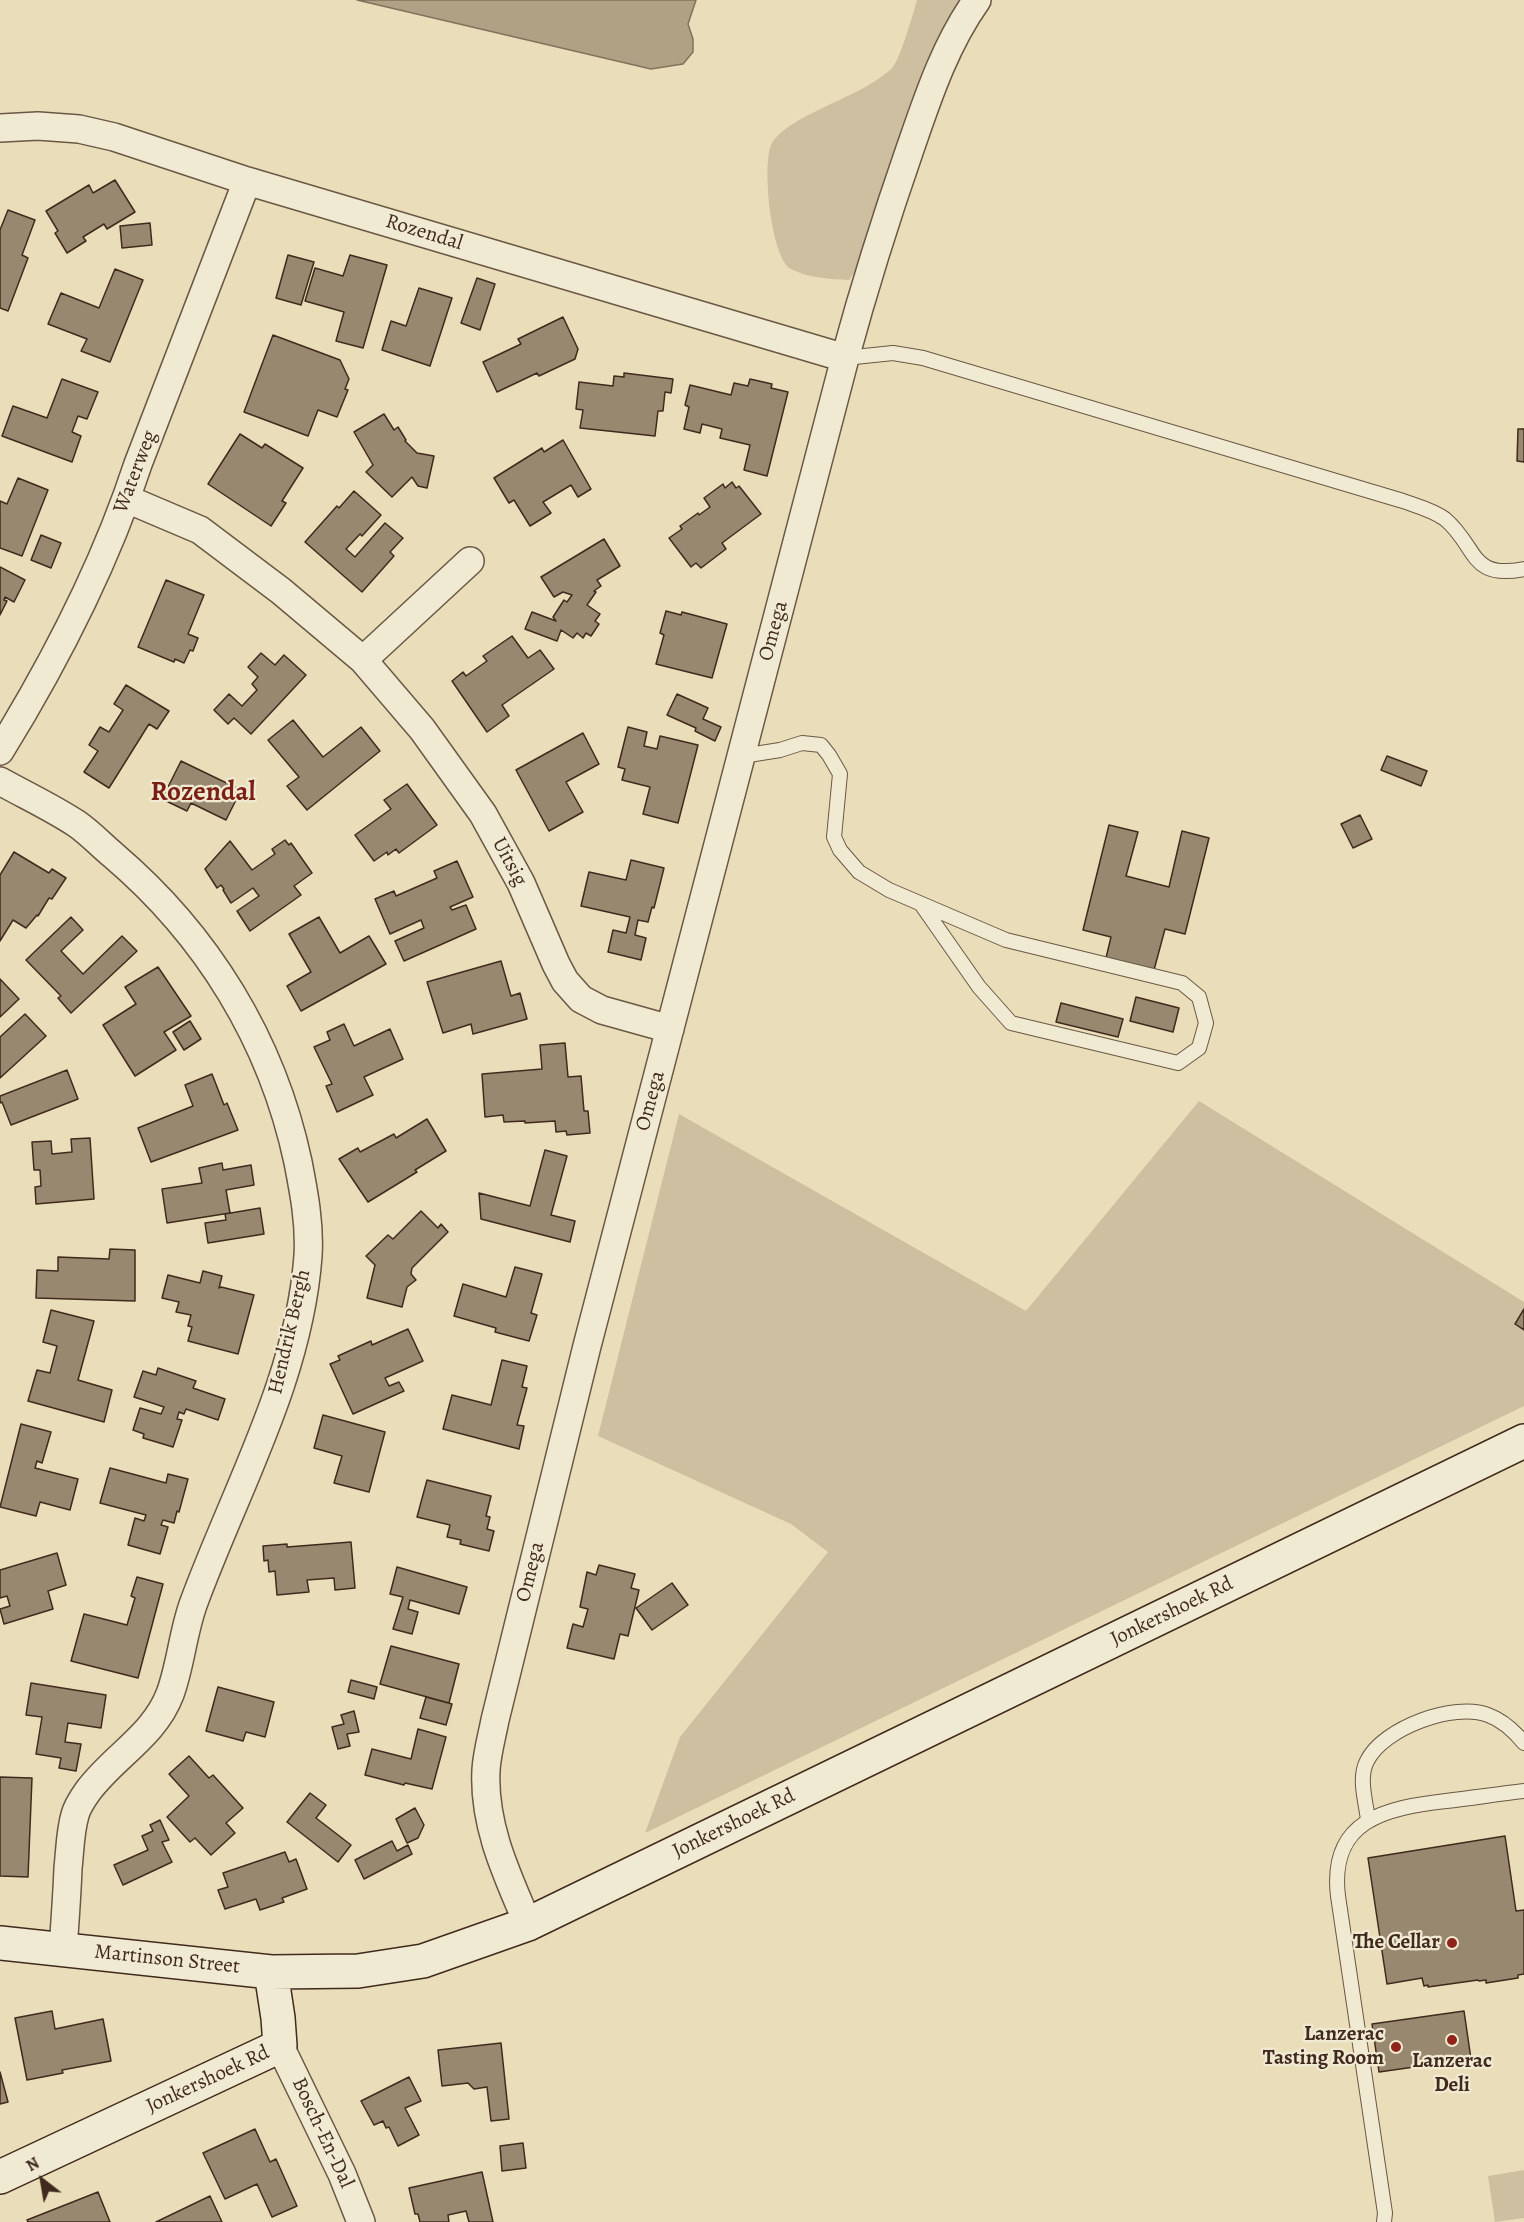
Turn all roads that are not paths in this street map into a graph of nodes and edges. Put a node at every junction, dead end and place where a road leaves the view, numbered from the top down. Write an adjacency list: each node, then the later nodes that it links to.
1 (977, 0): 4 (street, Omega)
2 (0, 128): 3 (street, Rozendal)
3 (247, 181): 4 (street, Rozendal); 5 (street, Waterweg)
4 (845, 358): 7 (lane); 10 (street, Omega)
5 (127, 499): 8 (street, Uitsig); 9 (street, Waterweg)
6 (470, 561): 8 (street)
7 (1524, 569)
8 (363, 660): 13 (street, Uitsig)
9 (0, 751)
10 (742, 756): 12 (lane); 13 (street, Omega)
11 (0, 781): 20 (street, Hendrik Bergh)
12 (921, 904): 12 (lane)
13 (670, 1029): 18 (street, Omega)
14 (1524, 1441): 18 (street, Jonkershoek Rd)
15 (1524, 1743): 17 (lane)
16 (1524, 1791): 17 (lane)
17 (1368, 1820): 25 (lane)
18 (528, 1924): 21 (street, Jonkershoek Rd)
19 (0, 1944): 20 (street, Martinson Street)
20 (63, 1949): 21 (street, Martinson Street)
21 (271, 1972): 22 (street, Jonkershoek Rd)
22 (280, 2046): 23 (street, Jonkershoek Rd); 24 (street, Bosch-En-Dal)
23 (0, 2177)
24 (361, 2222)
25 (1384, 2222)

